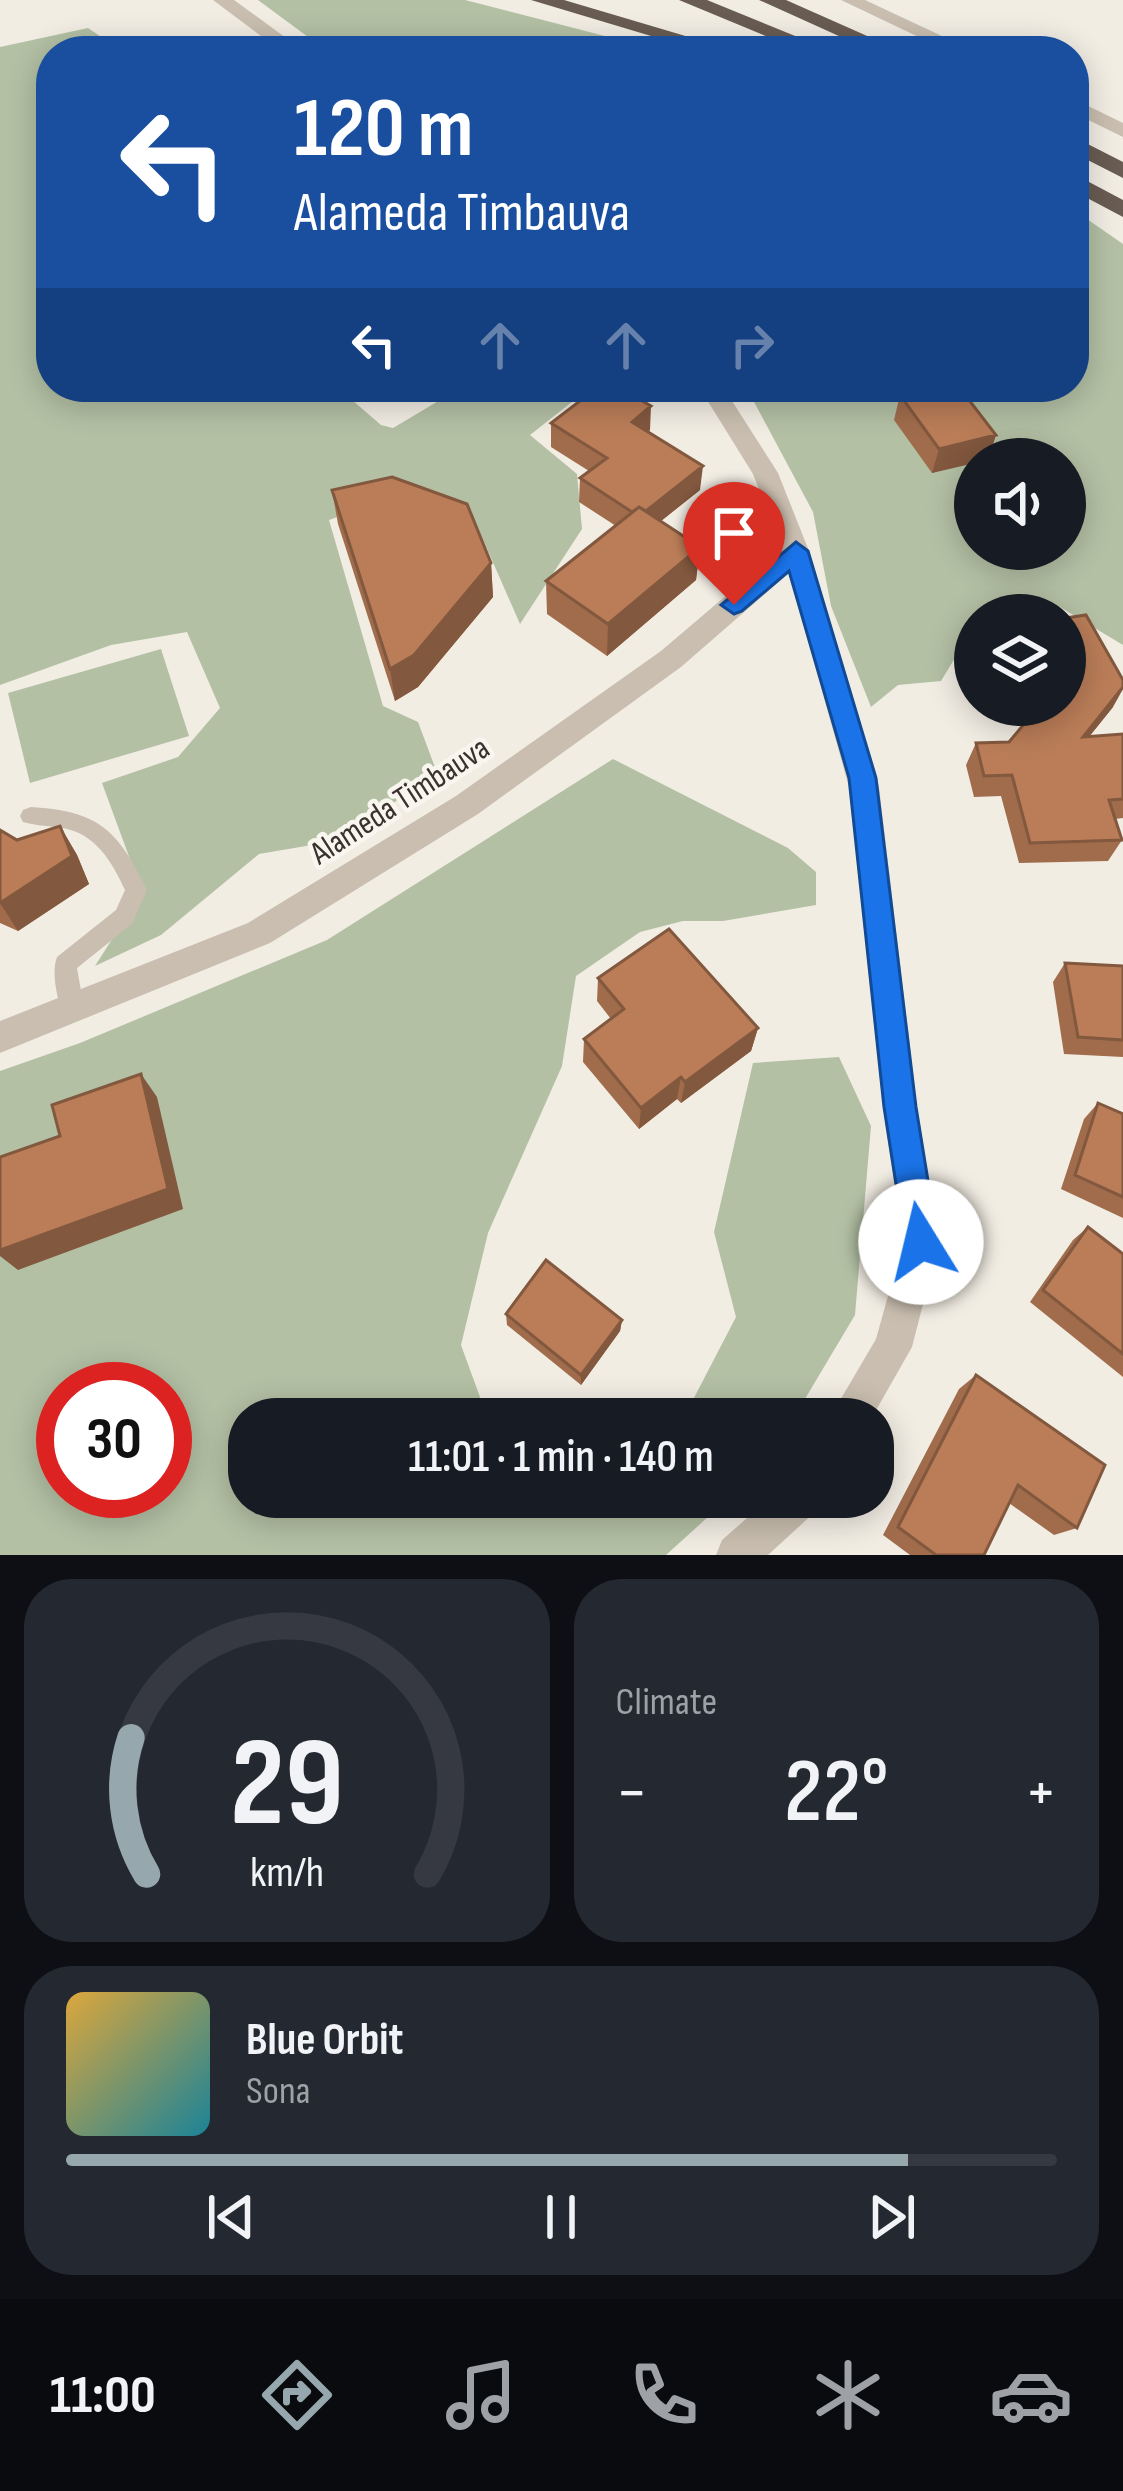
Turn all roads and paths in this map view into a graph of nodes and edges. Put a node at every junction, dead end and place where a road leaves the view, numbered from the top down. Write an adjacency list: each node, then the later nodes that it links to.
1 (222, 0): 6 (street)
2 (541, 0): 7 (highway)
3 (689, 0): 8 (highway)
4 (769, 0): 9 (highway)
5 (850, 0): 10 (street)
6 (273, 36)
7 (671, 36)
8 (782, 36)
9 (854, 36)
10 (930, 36)
11 (1089, 113): 12 (street)
12 (1123, 131)
13 (1089, 153): 14 (highway)
14 (1123, 172)
15 (1089, 190): 16 (highway)
16 (1123, 211)
17 (720, 402): 18 (street)
18 (796, 551): 20 (street, Alameda Timbauva); 22 (street)
19 (32, 816): 20 (lane)
20 (72, 1009): 21 (street, Alameda Timbauva)
21 (0, 1037)
22 (862, 1398)
23 (778, 1518): 24 (street)
24 (737, 1555)

